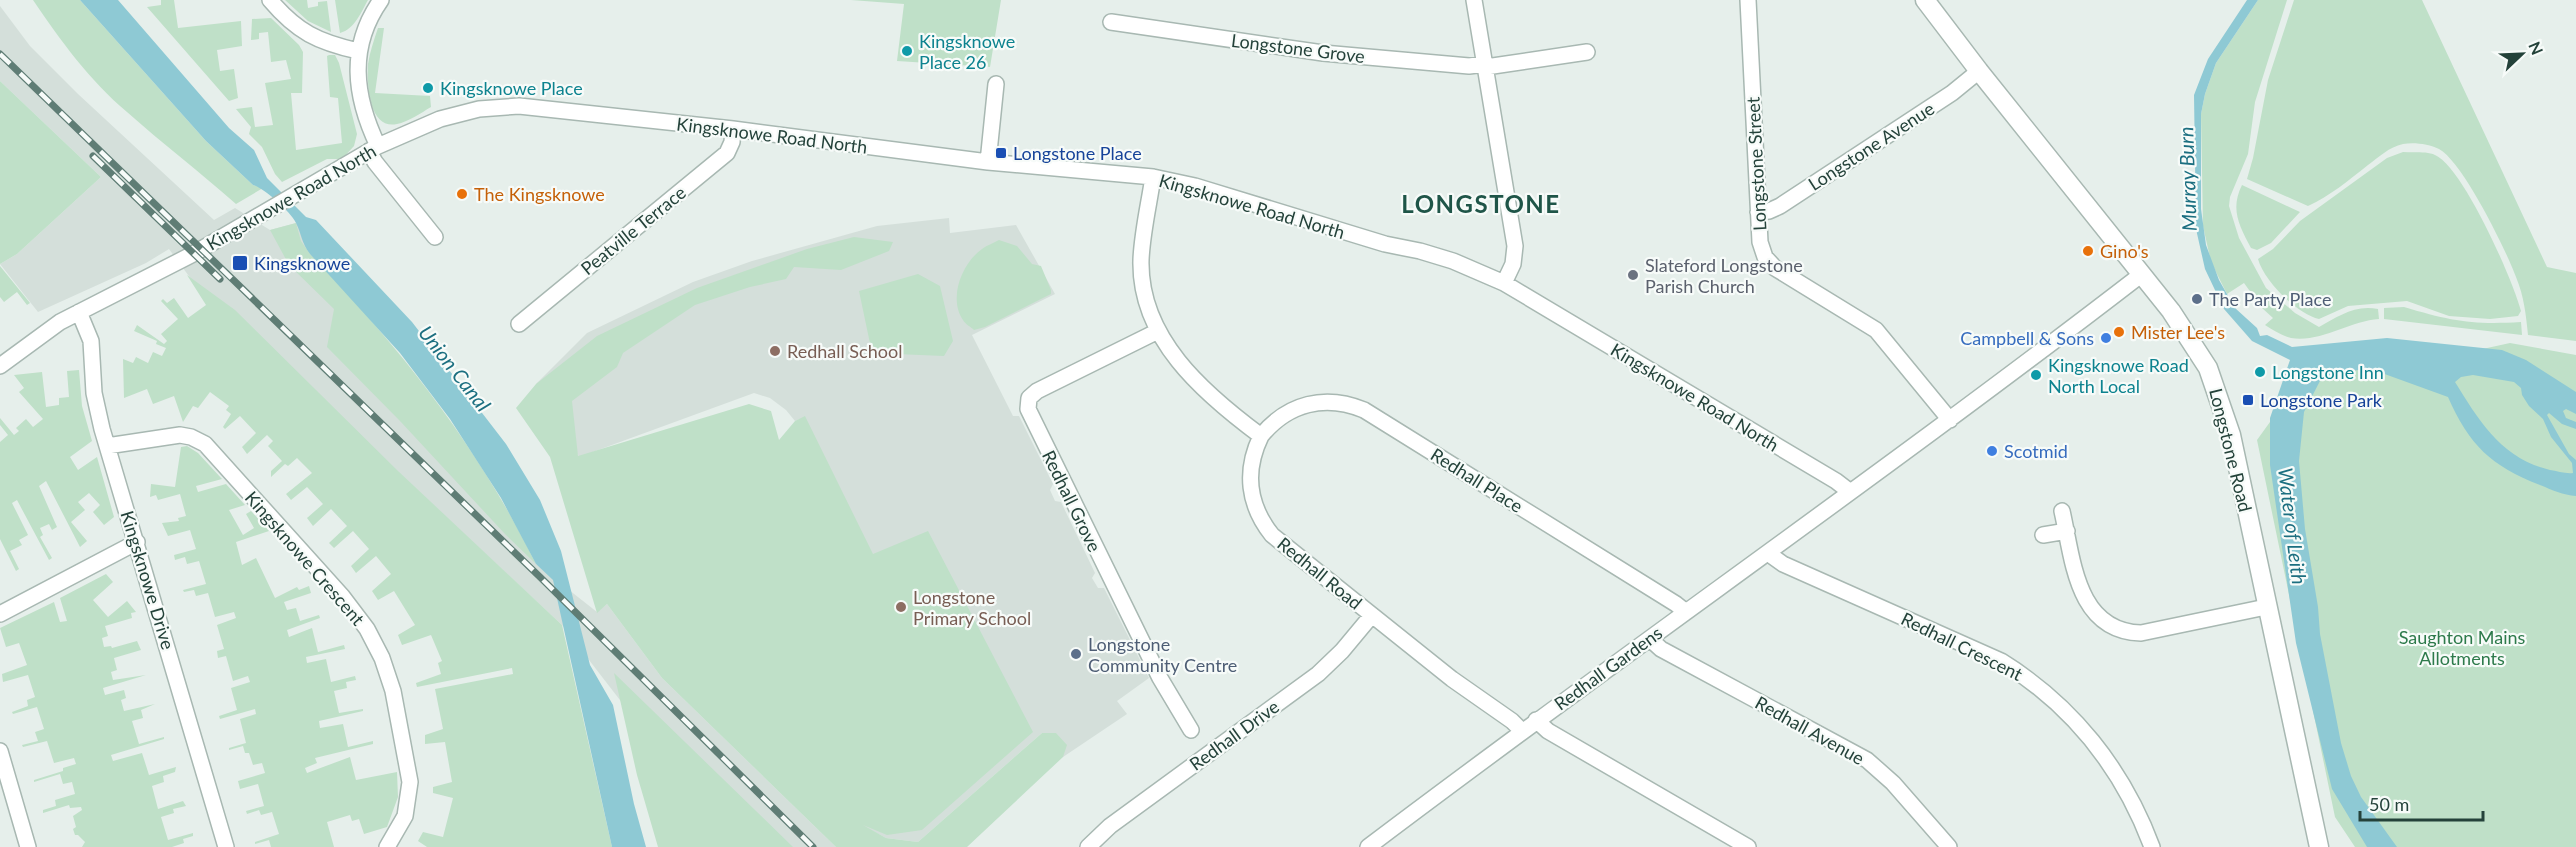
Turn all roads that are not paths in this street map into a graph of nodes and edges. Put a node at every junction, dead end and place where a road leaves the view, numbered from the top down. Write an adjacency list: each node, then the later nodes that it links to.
1 (270, 0): 7 (street)
2 (381, 0): 7 (street)
3 (1474, 0): 9 (street)
4 (1748, 0): 16 (street, Longstone Street)
5 (1925, 0): 10 (street, Longstone Road)
6 (1112, 22): 9 (street, Longstone Grove)
7 (358, 51): 13 (street)
8 (1587, 52): 9 (street, Longstone Grove)
9 (1486, 65): 19 (street)
10 (1979, 71): 16 (street, Longstone Avenue); 18 (street, Longstone Road)
11 (996, 84): 14 (street)
12 (733, 129): 13 (street, Kingsknowe Road North); 14 (street, Kingsknowe Road North); 21 (street, Peatville Terrace)
13 (374, 148): 17 (street); 20 (street, Kingsknowe Road North)
14 (988, 162): 15 (street, Kingsknowe Road North)
15 (1153, 177): 19 (street, Kingsknowe Road North); 22 (street)
16 (1758, 212): 24 (street, Longstone Street)
17 (428, 233)
18 (2142, 274): 24 (street); 33 (street, Longstone Road)
19 (1504, 284): 27 (street, Kingsknowe Road North)
20 (79, 312): 23 (street, Kingsknowe Road North); 26 (street, Kingsknowe Drive)
21 (519, 324)
22 (1158, 331): 25 (street); 39 (street, Redhall Grove)
23 (0, 366)
24 (1950, 420): 27 (street)
25 (1261, 436): 34 (street, Redhall Place); 36 (street, Redhall Road)
26 (107, 446): 31 (street, Kingsknowe Drive); 44 (street, Kingsknowe Crescent)
27 (1849, 491): 32 (street, Redhall Gardens)
28 (2062, 511): 29 (street)
29 (2067, 531): 30 (street); 33 (street)
30 (2043, 535)
31 (137, 542): 35 (street); 43 (street, Kingsknowe Drive)
32 (1768, 554): 34 (street, Redhall Gardens); 49 (street, Redhall Crescent)
33 (2266, 607): 50 (street, Longstone Road)
34 (1686, 612): 37 (street, Redhall Gardens)
35 (0, 614)
36 (1372, 615): 40 (street, Redhall Road); 45 (street, Redhall Drive)
37 (1650, 639): 38 (street, Redhall Gardens); 48 (street, Redhall Avenue)
38 (1536, 720): 40 (street, Redhall Gardens); 47 (street)
39 (1191, 729)
40 (1521, 730): 46 (street, Redhall Gardens)
41 (0, 752): 42 (street)
42 (28, 847)
43 (226, 847)
44 (387, 847)
45 (1088, 847)
46 (1368, 847)
47 (1748, 847)
48 (1949, 847)
49 (2152, 847)
50 (2319, 847)

